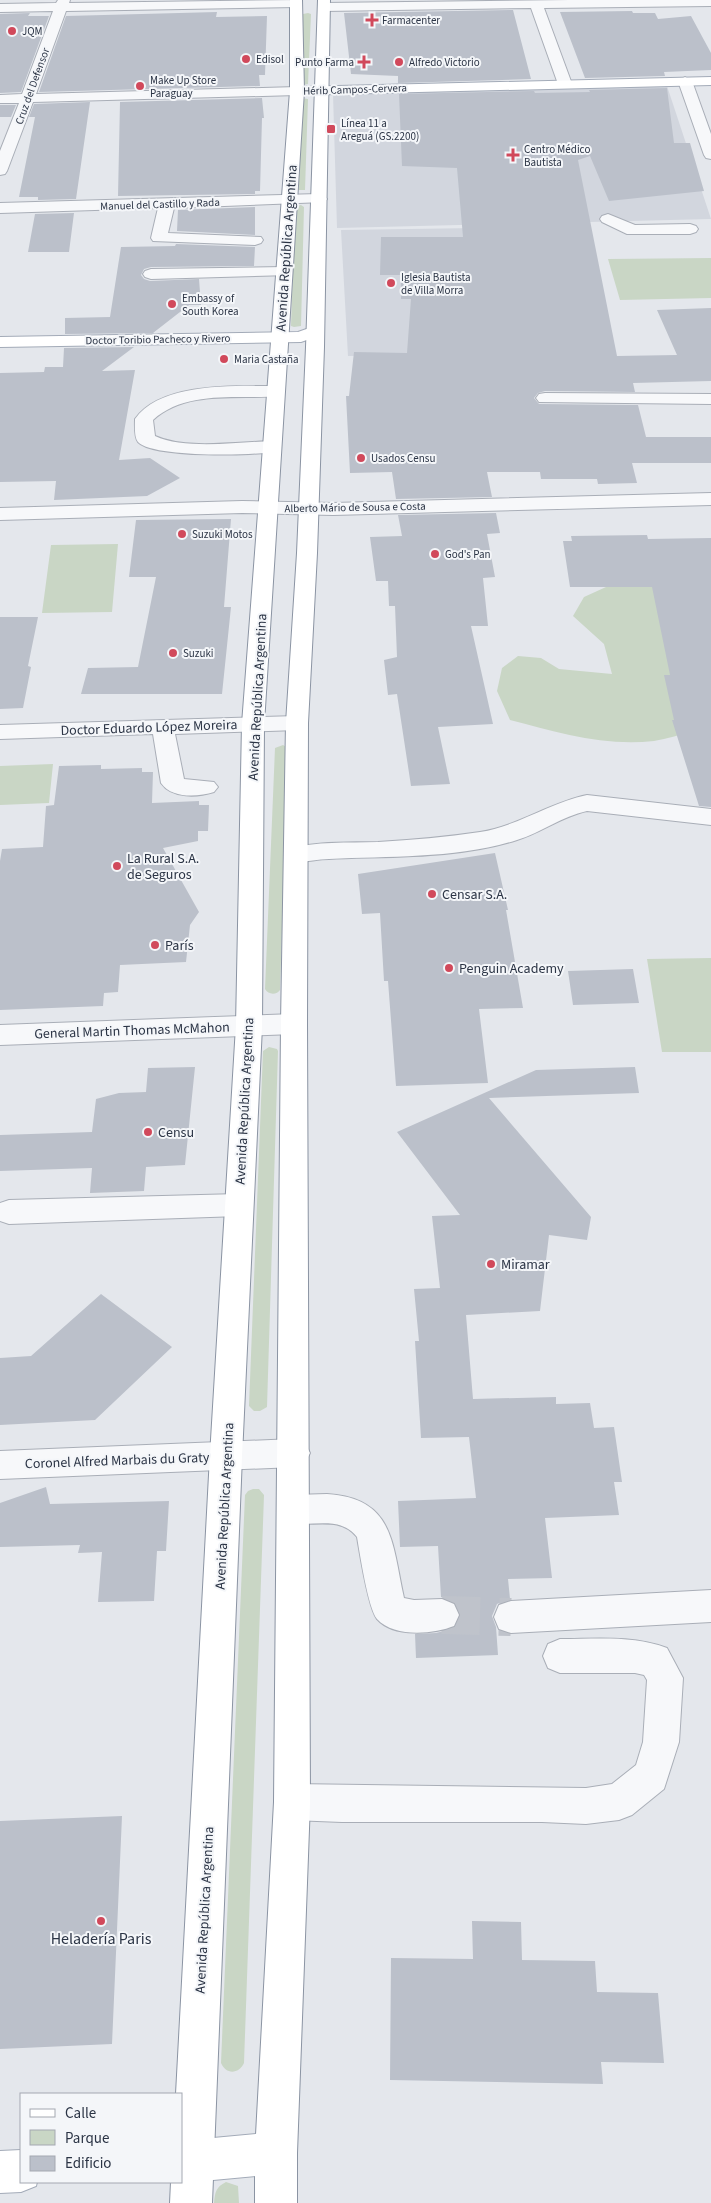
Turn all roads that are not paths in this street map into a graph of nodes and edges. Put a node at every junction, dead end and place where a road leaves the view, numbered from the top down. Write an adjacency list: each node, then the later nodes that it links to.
1 (296, 1): 3 (street); 11 (main road, Avenida República Argentina)
2 (711, 2): 5 (street)
3 (63, 3): 6 (street); 13 (street, Cruz del Defensor)
4 (324, 4): 5 (street); 10 (main road, Avenida República Argentina)
5 (537, 6): 9 (street)
6 (0, 8)
7 (685, 81): 8 (main road, Hérib Campos-Cervera); 9 (main road, Hérib Campos-Cervera); 14 (street)
8 (711, 81)
9 (565, 84): 10 (main road, Hérib Campos-Cervera)
10 (323, 90): 11 (main road, Hérib Campos-Cervera); 16 (main road, Avenida República Argentina)
11 (297, 91): 13 (street, Hérib Campos-Cervera); 17 (main road, Avenida República Argentina)
12 (0, 99): 13 (street, Hérib Campos-Cervera)
13 (28, 99): 15 (street, Cruz del Defensor)
14 (711, 155)
15 (0, 172)
16 (319, 199): 17 (street, Manuel del Castillo y Rada); 27 (main road, Avenida República Argentina)
17 (288, 207): 19 (street, Manuel del Castillo y Rada); 20 (street); 24 (main road, Avenida República Argentina)
18 (0, 208): 19 (street, Manuel del Castillo y Rada)
19 (166, 209): 20 (street); 23 (street)
20 (261, 218): 23 (street)
21 (608, 219): 22 (street)
22 (690, 229)
23 (256, 240): 24 (street)
24 (286, 241): 25 (main road, Avenida República Argentina)
25 (284, 272): 26 (street); 28 (main road, Avenida República Argentina)
26 (151, 274)
27 (308, 334): 28 (main road, Doctor Toribio Pacheco y Rivero); 36 (main road, Avenida República Argentina)
28 (280, 337): 29 (main road, Doctor Toribio Pacheco y Rivero); 30 (main road, Avenida República Argentina)
29 (0, 342)
30 (276, 391): 33 (main road, Avenida República Argentina); 33 (street)
31 (545, 398): 32 (street)
32 (711, 399)
33 (272, 447): 35 (main road, Avenida República Argentina)
34 (711, 499): 36 (street, Alberto Mário de Sousa e Costa)
35 (267, 508): 36 (street, Alberto Mário de Sousa e Costa); 37 (street, Alberto Mário de Sousa e Costa); 39 (main road, Avenida República Argentina)
36 (307, 509): 38 (main road, Avenida República Argentina)
37 (0, 514)
38 (297, 723): 39 (street, Doctor Eduardo López Moreira); 44 (main road, Avenida República Argentina)
39 (253, 724): 40 (street, Doctor Eduardo López Moreira); 46 (main road, Avenida República Argentina)
40 (162, 727): 41 (street, Doctor Eduardo López Moreira); 42 (street)
41 (0, 732)
42 (206, 787)
43 (711, 817): 44 (street)
44 (296, 854): 45 (main road, Avenida República Argentina)
45 (294, 1024): 46 (street, General Martin Thomas McMahon); 50 (main road, Avenida República Argentina)
46 (249, 1026): 47 (street, General Martin Thomas McMahon); 48 (main road, Avenida República Argentina)
47 (0, 1035)
48 (239, 1205): 49 (street); 51 (main road, Avenida República Argentina)
49 (10, 1212)
50 (294, 1453): 51 (street, Coronel Alfred Marbais du Graty); 53 (main road, Avenida República Argentina)
51 (226, 1456): 52 (street, Coronel Alfred Marbais du Graty); 60 (main road, Avenida República Argentina)
52 (0, 1465)
53 (294, 1510): 55 (street); 58 (main road, Avenida República Argentina)
54 (711, 1606): 56 (street)
55 (442, 1615)
56 (511, 1617)
57 (560, 1656): 58 (street)
58 (292, 1802): 59 (main road, Avenida República Argentina)
59 (276, 2153): 60 (main road); 64 (main road, Avenida República Argentina)
60 (187, 2162): 63 (main road, Avenida República Argentina)
61 (20, 2171): 62 (main road)
62 (0, 2172)
63 (191, 2203)
64 (276, 2203)

